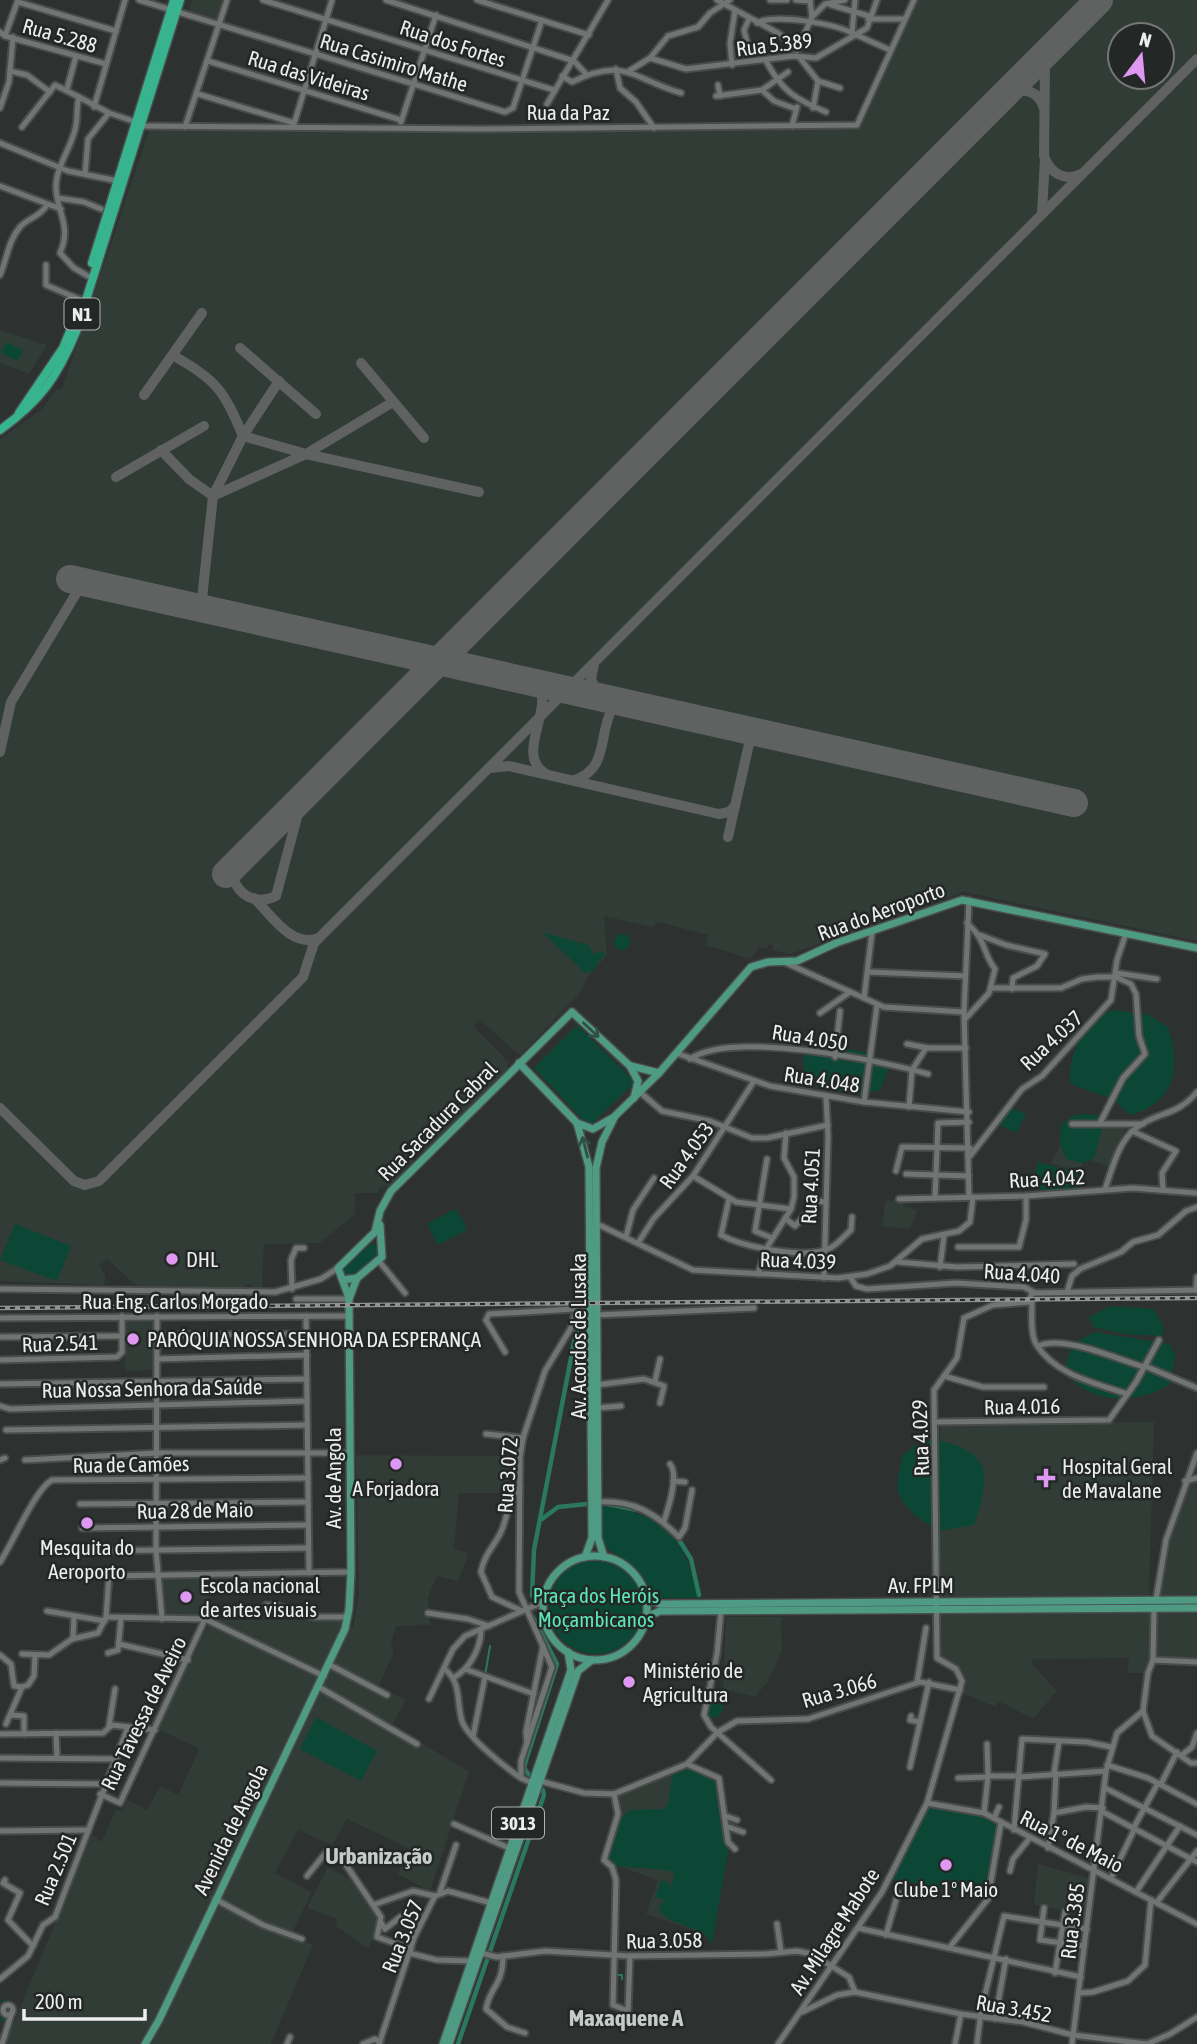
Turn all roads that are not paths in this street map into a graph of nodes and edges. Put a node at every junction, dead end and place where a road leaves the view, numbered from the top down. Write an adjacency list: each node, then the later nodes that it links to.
1 (125, 0): 37 (street)
2 (139, 0): 25 (street, Rua Casimiro Mathe)
3 (174, 0): 25 (highway, N1)
4 (180, 0): 25 (highway, N1)
5 (227, 0): 36 (street)
6 (263, 0): 30 (street, Rua dos Fortes)
7 (332, 0): 30 (street)
8 (386, 0): 28 (street)
9 (477, 0): 22 (street)
10 (608, 0): 40 (street)
11 (717, 0): 23 (street)
12 (730, 0): 23 (street)
13 (770, 0): 14 (street)
14 (787, 0)
15 (796, 0): 16 (street)
16 (810, 0): 34 (street)
17 (845, 0): 24 (street)
18 (855, 0): 27 (street)
19 (877, 0): 29 (street, Rua 5.389)
20 (914, 0): 32 (street, Rua da Paz)
21 (18, 1): 37 (street); 38 (street)
22 (492, 2): 33 (street)
23 (724, 4): 26 (street); 50 (street)
24 (826, 5): 27 (street); 34 (street, Rua 5.389)
25 (174, 11): 36 (street, Rua Casimiro Mathe); 86 (highway, N1)
26 (735, 11): 31 (street); 56 (street)
27 (855, 13): 29 (street); 39 (street)
28 (436, 15): 42 (street); 44 (street)
29 (869, 18): 32 (street); 39 (street, Rua 5.389)
30 (326, 19): 44 (street, Rua dos Fortes); 47 (street)
31 (749, 19): 35 (street); 45 (street)
32 (904, 19): 46 (street, Rua da Paz)
33 (542, 20): 40 (street); 42 (street, Rua Casimiro Mathe)
34 (811, 20): 35 (street); 39 (street); 43 (street, Rua 5.389)
35 (757, 23): 43 (street)
36 (219, 25): 47 (street, Rua Casimiro Mathe); 52 (street)
37 (116, 31): 55 (street)
38 (2, 34): 41 (street, Rua 5.288)
39 (854, 34): 46 (street); 51 (street, Rua 5.389)
40 (589, 35): 53 (street)
41 (13, 37): 48 (street, Rua 5.288); 58 (street)
42 (532, 48): 53 (street); 64 (street, Rua Casimiro Mathe)
43 (799, 48): 49 (street, Rua 5.389)
44 (424, 50): 64 (street, Rua dos Fortes); 66 (street)
45 (749, 50)
46 (891, 50): 88 (street, Rua da Paz)
47 (316, 55): 66 (street, Rua Casimiro Mathe); 70 (street)
48 (76, 56): 55 (street, Rua 5.288); 69 (street)
49 (793, 56): 51 (street, Rua 5.389); 54 (street, Rua 5.389)
50 (650, 58): 56 (street, Rua 5.389); 59 (street)
51 (800, 58): 65 (street)
52 (208, 61): 70 (street, Rua das Videiras); 75 (street)
53 (573, 61): 61 (street); 62 (street)
54 (766, 61): 56 (street, Rua 5.389); 63 (street)
55 (106, 64): 79 (street)
56 (732, 65)
57 (616, 69): 59 (street); 61 (street); 91 (street)
58 (10, 71): 73 (street); 80 (street)
59 (629, 71): 74 (street)
60 (788, 72): 63 (street)
61 (587, 75): 62 (street)
62 (562, 76): 71 (street)
63 (778, 80): 72 (street); 77 (street)
64 (522, 81): 66 (street, Rua Casimiro Mathe); 71 (street, Rua dos Fortes)
65 (818, 81): 68 (street); 81 (street)
66 (413, 85): 85 (street)
67 (718, 85): 72 (street)
68 (840, 88)
69 (67, 89): 73 (street); 76 (street, Rua da Paz)
70 (305, 90): 85 (street, Rua das Videiras); 87 (street)
71 (554, 90): 78 (street)
72 (762, 90): 82 (street)
73 (50, 92): 89 (street)
74 (681, 93)
75 (198, 94): 87 (street); 90 (street)
76 (79, 97): 79 (street, Rua da Paz); 94 (street)
77 (800, 101): 81 (street); 82 (street)
78 (547, 104)
79 (94, 107): 84 (street, Rua da Paz)
80 (0, 108)
81 (813, 108): 83 (street)
82 (796, 109): 88 (street)
83 (826, 112)
84 (109, 113): 86 (street, Rua da Paz); 95 (street)
85 (401, 120): 92 (street)
86 (139, 124): 90 (street, Rua da Paz); 96 (highway, N1); 101 (highway, N1)
87 (294, 125): 90 (street, Rua da Paz); 92 (street, Rua da Paz)
88 (792, 126): 91 (street, Rua da Paz)
89 (22, 127)
90 (185, 127)
91 (654, 128): 92 (street, Rua da Paz)
92 (398, 129)
93 (0, 144): 94 (street)
94 (61, 168): 95 (street); 98 (street)
95 (85, 174): 96 (street)
96 (118, 181): 101 (highway, N1)
97 (0, 186): 99 (street)
98 (58, 198): 100 (street); 101 (street)
99 (47, 205): 100 (street); 102 (street)
100 (61, 209): 105 (street)
101 (107, 213): 105 (highway, N1); 107 (highway, N1)
102 (2, 254): 104 (street)
103 (46, 265): 106 (street)
104 (0, 275)
105 (89, 276): 106 (highway, N1)
106 (81, 300): 107 (highway, N1)
107 (0, 429)
108 (969, 900): 109 (street, Rua 4.039); 110 (main road, Rua do Aeroporto); 111 (main road, Rua do Aeroporto)
109 (967, 923): 112 (street); 117 (street, Rua 4.039)
110 (872, 932): 114 (main road, Rua do Aeroporto); 115 (street)
111 (1126, 933): 113 (main road, Rua do Aeroporto); 116 (street, Rua 4.037)
112 (980, 934): 119 (street); 120 (street)
113 (1197, 948)
114 (786, 962): 121 (street); 131 (main road, Rua do Aeroporto)
115 (869, 972): 117 (street); 122 (street)
116 (1116, 975): 118 (street); 120 (street); 151 (street); 160 (street, Rua 4.037)
117 (965, 976): 125 (street, Rua 4.039)
118 (1157, 979)
119 (991, 988): 120 (street); 127 (street)
120 (1012, 989)
121 (850, 992): 122 (street); 126 (street)
122 (864, 998): 123 (street)
123 (877, 1005): 125 (street); 134 (street)
124 (839, 1011): 132 (street)
125 (964, 1012): 127 (street, Rua 4.039)
126 (820, 1013)
127 (965, 1019): 130 (street, Rua 4.039)
128 (907, 1044): 129 (street)
129 (928, 1048): 130 (street); 137 (street)
130 (966, 1048): 147 (street, Rua 4.039)
131 (676, 1053): 133 (street, Rua 4.048); 138 (main road, Rua do Aeroporto)
132 (835, 1056): 133 (street, Rua 4.050); 134 (street, Rua 4.050)
133 (690, 1059): 140 (street, Rua 4.048)
134 (868, 1062): 137 (street, Rua 4.050); 145 (street)
135 (519, 1063): 136 (main road, one-way to 136); 150 (main road); 177 (main road, Rua Sacadura Cabral)
136 (630, 1066): 138 (main road); 144 (main road)
137 (912, 1070): 139 (street, Rua 4.050); 146 (street)
138 (659, 1073): 142 (main road, Rua do Aeroporto)
139 (928, 1074)
140 (754, 1081): 143 (street, Rua 4.048); 155 (street, Rua 4.053)
141 (1197, 1092): 153 (street)
142 (641, 1093): 144 (main road, Rua do Aeroporto); 155 (street)
143 (826, 1096): 145 (street, Rua 4.048); 154 (street, Rua 4.051)
144 (633, 1099): 148 (main road, Rua do Aeroporto)
145 (864, 1102): 146 (street, Rua 4.048)
146 (909, 1107): 147 (street, Rua 4.048)
147 (969, 1112): 149 (street, Rua 4.039)
148 (614, 1117): 150 (main road, Rua do Aeroporto); 183 (main road, Av. Acordos de Lusaka)
149 (969, 1122): 158 (street); 159 (street, Rua 4.039)
150 (577, 1123): 216 (main road, Av. Acordos de Lusaka, one-way to 150)
151 (1100, 1123): 152 (street); 153 (street)
152 (1072, 1124)
153 (1143, 1124): 156 (street)
154 (828, 1125): 157 (street); 176 (street, Rua 4.051)
155 (725, 1127): 157 (street); 165 (street, Rua 4.053)
156 (1132, 1130): 168 (street); 169 (street)
157 (786, 1133): 180 (street)
158 (937, 1147): 159 (street); 162 (street); 164 (street)
159 (970, 1148): 160 (street, Rua 4.039)
160 (970, 1156): 166 (street, Rua 4.039)
161 (767, 1159): 178 (street)
162 (896, 1171)
163 (906, 1174): 164 (street)
164 (936, 1174): 166 (street); 172 (street)
165 (693, 1176): 174 (street); 188 (street, Rua 4.053)
166 (969, 1176): 173 (street, Rua 4.039)
167 (654, 1178): 186 (street)
168 (1105, 1189): 169 (street, Rua 4.042); 171 (street, Rua 4.042)
169 (1163, 1190): 170 (street, Rua 4.042)
170 (1197, 1193)
171 (1026, 1196): 173 (street, Rua 4.042); 190 (street)
172 (935, 1197): 173 (street, Rua 4.042); 175 (street, Rua 4.042)
173 (971, 1197): 184 (street, Rua 4.039)
174 (729, 1199): 178 (street); 192 (street)
175 (898, 1199)
176 (824, 1202): 182 (street); 193 (street, Rua 4.051)
177 (382, 1205): 185 (main road, Rua Sacadura Cabral); 189 (main road, Rua Sacadura Cabral)
178 (760, 1205): 180 (street); 187 (street)
179 (1197, 1207): 209 (street)
180 (791, 1209): 182 (street)
181 (852, 1217): 193 (street)
182 (785, 1218): 187 (street)
183 (595, 1223): 186 (street, Rua 4.039); 216 (main road, Av. Acordos de Lusaka)
184 (944, 1236): 195 (street, Rua 4.039); 197 (street)
185 (371, 1237): 189 (main road); 198 (main road)
186 (626, 1237): 188 (street, Rua 4.039)
187 (772, 1238): 192 (street)
188 (638, 1243): 199 (street, Rua 4.039)
189 (381, 1245): 194 (main road, Rua Sacadura Cabral)
190 (958, 1247)
191 (304, 1248): 207 (street)
192 (766, 1249): 193 (street); 199 (street)
193 (823, 1250): 202 (street, Rua 4.051)
194 (379, 1261): 201 (main road); 210 (street)
195 (898, 1262): 197 (street); 203 (street, Rua 4.039)
196 (1074, 1264): 197 (street)
197 (940, 1267)
198 (338, 1268): 204 (street); 205 (main road)
199 (758, 1274): 202 (street, Rua 4.039)
200 (1197, 1277): 208 (street)
201 (357, 1278): 205 (main road); 213 (main road)
202 (824, 1278): 203 (street, Rua 4.039)
203 (850, 1278): 211 (street, Rua 4.040)
204 (321, 1279): 205 (street); 207 (street)
205 (342, 1280): 213 (main road)
206 (0, 1289): 207 (street)
207 (292, 1289)
208 (1196, 1290): 209 (street, Rua 4.040)
209 (1067, 1292): 211 (street, Rua 4.040)
210 (405, 1293)
211 (1032, 1293): 227 (street); 234 (street, Rua 4.029)
212 (296, 1299): 213 (street)
213 (349, 1299): 217 (main road)
214 (754, 1308): 216 (street)
215 (576, 1310): 216 (street); 228 (street); 254 (street, Rua 3.072)
216 (593, 1311): 239 (main road, Av. Acordos de Lusaka); 280 (main road, Av. Acordos de Lusaka)
217 (349, 1313): 220 (street, Rua Eng. Carlos Morgado); 257 (main road, Av. de Angola)
218 (122, 1316): 219 (street, Rua Eng. Carlos Morgado); 221 (street, Rua Eng. Carlos Morgado); 224 (street)
219 (157, 1316): 220 (street, Rua Eng. Carlos Morgado); 223 (street)
220 (306, 1316): 222 (street)
221 (0, 1318)
222 (307, 1334): 223 (street); 229 (street)
223 (157, 1335): 230 (street)
224 (122, 1336): 225 (street); 232 (street, Rua 2.541)
225 (0, 1337)
226 (1159, 1340): 233 (street)
227 (1038, 1346): 233 (street); 242 (street)
228 (505, 1352)
229 (307, 1355): 230 (street); 235 (street)
230 (157, 1359): 236 (street)
231 (660, 1359): 237 (street)
232 (0, 1360)
233 (1145, 1367): 241 (street); 242 (street)
234 (944, 1376): 240 (street); 249 (street, Rua 4.029)
235 (307, 1379): 236 (street); 243 (street)
236 (157, 1381): 238 (street); 244 (street)
237 (655, 1381): 239 (street); 245 (street)
238 (0, 1384)
239 (596, 1385): 248 (main road, Av. Acordos de Lusaka)
240 (1044, 1387)
241 (1197, 1388)
242 (1127, 1394): 249 (street, Rua 4.016)
243 (307, 1401): 244 (street, Rua Nossa Senhora da Saúde); 250 (street)
244 (157, 1403): 246 (street, Rua Nossa Senhora da Saúde); 251 (street)
245 (660, 1403)
246 (0, 1406)
247 (621, 1406): 248 (street)
248 (596, 1408): 270 (main road, Av. Acordos de Lusaka)
249 (934, 1422): 292 (street, Rua 4.029)
250 (307, 1425): 251 (street); 256 (street)
251 (157, 1426): 252 (street); 255 (street)
252 (6, 1430)
253 (486, 1434): 254 (street)
254 (523, 1437): 267 (street, Rua 3.072)
255 (158, 1453): 256 (street); 259 (street); 263 (street)
256 (308, 1453): 257 (street); 261 (street)
257 (349, 1453): 283 (main road, Av. de Angola)
258 (1197, 1453): 265 (street)
259 (25, 1460)
260 (670, 1464): 264 (street)
261 (308, 1478): 263 (street, Rua de Camões); 269 (street)
262 (1197, 1478): 265 (street)
263 (158, 1479): 271 (street); 282 (street, Rua de Camões)
264 (673, 1480): 266 (street); 273 (street)
265 (1185, 1480): 289 (street)
266 (685, 1482)
267 (520, 1486): 295 (street, Rua 3.072); 295 (street)
268 (692, 1490): 273 (street)
269 (308, 1502): 271 (street); 274 (street)
270 (597, 1502): 273 (street); 281 (main road, Av. Acordos de Lusaka)
271 (157, 1503): 272 (street); 275 (street)
272 (80, 1504)
273 (664, 1521)
274 (308, 1525): 275 (street, Rua 28 de Maio); 277 (street)
275 (157, 1526): 276 (street, Rua 28 de Maio); 278 (street)
276 (82, 1528)
277 (308, 1548): 278 (street); 284 (street)
278 (156, 1550): 279 (street); 285 (street)
279 (86, 1551)
280 (585, 1557): 281 (main road); 288 (main road)
281 (604, 1557): 286 (main road)
282 (0, 1562)
283 (351, 1572): 284 (street); 301 (main road, Av. de Angola)
284 (309, 1573): 285 (street)
285 (158, 1576): 302 (street); 303 (street)
286 (647, 1600): 292 (main road, Av. FPLM); 299 (main road)
287 (1197, 1600): 290 (main road, Av. FPLM)
288 (543, 1602): 295 (street); 312 (main road)
289 (1155, 1604): 290 (main road, Av. FPLM); 292 (main road, Av. FPLM); 292 (main road, Av. FPLM); 319 (street)
290 (1181, 1604): 293 (main road, Av. FPLM)
291 (266, 1605): 301 (street)
292 (935, 1607): 296 (main road); 332 (street)
293 (1197, 1608)
294 (47, 1611): 298 (street)
295 (524, 1611): 305 (street); 311 (street, Rua 3.072)
296 (721, 1611): 299 (main road); 347 (street)
297 (428, 1613): 305 (street)
298 (74, 1616): 302 (street); 309 (street)
299 (647, 1617): 318 (main road)
300 (121, 1618): 302 (street); 303 (street); 310 (street)
301 (348, 1618): 307 (main road, Av. de Angola)
302 (105, 1619): 309 (street)
303 (162, 1619): 304 (street)
304 (205, 1619): 317 (street, Rua Tavessa de Aveiro); 324 (street)
305 (489, 1626): 308 (street)
306 (926, 1628): 328 (street)
307 (344, 1629): 321 (main road, Avenida de Angola)
308 (481, 1629): 322 (street); 323 (street)
309 (73, 1639): 316 (street)
310 (119, 1644): 313 (street); 317 (street)
311 (543, 1646): 333 (street); 338 (street, Rua 3.072)
312 (568, 1652): 318 (main road); 336 (main road)
313 (108, 1653)
314 (22, 1654): 316 (street)
315 (0, 1655): 329 (street)
316 (35, 1656): 329 (street)
317 (188, 1660): 346 (street, Rua Tavessa de Aveiro)
318 (592, 1660): 336 (main road)
319 (1153, 1660): 320 (street); 339 (street)
320 (1197, 1662)
321 (330, 1665): 324 (main road, Avenida de Angola); 334 (street)
322 (465, 1669): 325 (street); 326 (street)
323 (446, 1670): 325 (street); 335 (street)
324 (324, 1676): 330 (main road, Avenida de Angola)
325 (453, 1678): 352 (street)
326 (485, 1678): 333 (street); 352 (street)
327 (929, 1682): 328 (street, Rua 3.066); 332 (street, Rua 3.066); 342 (street)
328 (917, 1683): 347 (street, Rua 3.066)
329 (22, 1687): 340 (street)
330 (319, 1687): 354 (street); 415 (main road, Avenida de Angola)
331 (115, 1689): 344 (street)
332 (960, 1690): 379 (street, Av. Milagre Mabote)
333 (534, 1693): 337 (street)
334 (387, 1695)
335 (429, 1699)
336 (564, 1700): 372 (main road, 3013)
337 (531, 1709): 338 (street); 355 (street)
338 (539, 1710): 355 (street, Rua 3.072)
339 (1143, 1711): 357 (street, Rua 3.385); 358 (street)
340 (11, 1715): 343 (street); 351 (street)
341 (911, 1716): 342 (street)
342 (920, 1722): 364 (street)
343 (6, 1724)
344 (109, 1726): 345 (street); 348 (street)
345 (128, 1727): 346 (street); 361 (street, Rua 2.501)
346 (155, 1730): 377 (street, Rua Tavessa de Aveiro)
347 (718, 1732): 363 (street, Rua 3.066); 371 (street)
348 (57, 1733): 351 (street); 360 (street)
349 (1197, 1733): 358 (street)
350 (0, 1734): 351 (street)
351 (24, 1734)
352 (473, 1736): 369 (street, Rua 3.066)
353 (1059, 1742): 357 (street); 366 (street); 368 (street)
354 (417, 1744)
355 (527, 1744): 369 (street)
356 (987, 1744): 367 (street)
357 (1111, 1747): 365 (street, Rua 3.385)
358 (1180, 1753): 362 (street); 375 (street)
359 (0, 1758): 360 (street)
360 (57, 1758): 361 (street)
361 (116, 1759): 374 (street, Rua 2.501)
362 (1197, 1763)
363 (687, 1764): 378 (street, Rua 3.066); 386 (street)
364 (910, 1767)
365 (1106, 1768): 366 (street); 375 (street); 376 (street, Rua 3.385)
366 (1055, 1773): 368 (street); 385 (street)
367 (988, 1777): 368 (street); 370 (street); 384 (street)
368 (1020, 1777): 395 (street)
369 (521, 1778): 372 (street, Rua 3.066)
370 (958, 1778)
371 (771, 1780)
372 (536, 1782): 378 (street, Rua 3.066); 402 (main road, 3013); 436 (main road, 3013)
373 (0, 1783): 374 (street)
374 (104, 1784): 377 (street, Rua 2.501)
375 (1160, 1784): 380 (street); 382 (street)
376 (1104, 1788): 382 (street); 383 (street, Rua 3.385)
377 (100, 1794): 394 (street, Rua 2.501)
378 (614, 1794): 439 (street)
379 (927, 1803): 384 (street, Rua 1º de Maio); 427 (street, Av. Milagre Mabote)
380 (1197, 1804)
381 (999, 1807): 387 (street)
382 (1144, 1807): 391 (street); 393 (street)
383 (1103, 1810): 385 (street); 393 (street); 407 (street, Rua 3.385)
384 (984, 1813): 387 (street, Rua 1º de Maio)
385 (1054, 1813): 403 (street)
386 (725, 1816): 388 (street); 392 (street)
387 (994, 1818): 389 (street, Rua 1º de Maio)
388 (737, 1820)
389 (1001, 1822): 395 (street, Rua 1º de Maio); 434 (street)
390 (454, 1824): 402 (street)
391 (1180, 1826): 398 (street); 401 (street)
392 (728, 1827): 397 (street); 404 (street)
393 (1133, 1829): 401 (street); 410 (street)
394 (88, 1830): 396 (street); 432 (street, Rua 2.501)
395 (1014, 1830): 399 (street, Rua 1º de Maio)
396 (1, 1831)
397 (743, 1832)
398 (1197, 1835)
399 (1029, 1839): 403 (street, Rua 1º de Maio); 408 (street)
400 (456, 1845): 414 (street)
401 (1166, 1846): 406 (street); 412 (street)
402 (509, 1848): 417 (main road, 3013)
403 (1048, 1848): 407 (street, Rua 1º de Maio)
404 (735, 1849)
405 (1197, 1852): 406 (street)
406 (1194, 1861): 416 (street)
407 (1095, 1870): 410 (street, Rua 1º de Maio); 428 (street, Rua 3.385)
408 (1010, 1871)
409 (307, 1876): 418 (street)
410 (1111, 1878): 412 (street, Rua 1º de Maio)
411 (5, 1880): 432 (street)
412 (1136, 1892): 416 (street, Rua 1º de Maio)
413 (898, 1893): 429 (street)
414 (438, 1894): 417 (street, Rua 3.057); 418 (street); 435 (street, Rua 3.057)
415 (215, 1899): 430 (street); 462 (main road, Avenida de Angola)
416 (1154, 1901): 425 (street, Rua 1º de Maio); 449 (street)
417 (491, 1903): 436 (main road, 3013)
418 (373, 1905): 422 (street)
419 (1044, 1909): 424 (street)
420 (1065, 1912): 426 (street)
421 (400, 1917): 422 (street)
422 (382, 1924): 435 (street)
423 (777, 1924): 437 (street)
424 (1042, 1924): 426 (street); 431 (street); 441 (street)
425 (1197, 1924)
426 (1063, 1926): 428 (street); 431 (street)
427 (858, 1928): 429 (street); 444 (street, Av. Milagre Mabote)
428 (1087, 1929): 433 (street, Rua 3.385)
429 (886, 1935): 434 (street)
430 (302, 1939)
431 (1060, 1943): 433 (street); 445 (street)
432 (33, 1946): 447 (street, Rua 2.501)
433 (1084, 1946): 446 (street, Rua 3.385)
434 (949, 1948): 441 (street)
435 (410, 1951): 443 (street); 461 (street, Rua 3.057)
436 (483, 1952): 438 (street, Rua 3.058); 443 (main road); 466 (main road)
437 (781, 1952): 440 (street, Rua 3.058); 444 (street, Rua 3.058)
438 (503, 1956): 439 (street, Rua 3.058); 457 (street)
439 (614, 1956): 440 (street, Rua 3.058); 440 (street)
440 (630, 1956)
441 (993, 1957): 442 (street); 453 (street)
442 (1006, 1959): 445 (street); 455 (street)
443 (471, 1961): 465 (main road)
444 (832, 1968): 448 (street); 451 (street, Av. Milagre Mabote)
445 (1055, 1973): 446 (street)
446 (1081, 1977): 449 (street, Rua 3.385)
447 (0, 1979)
448 (855, 1992): 451 (street); 452 (street, Rua 3.452)
449 (1080, 1993): 458 (street, Rua 3.385)
450 (2, 2008): 460 (street)
451 (799, 2013): 467 (street, Av. Milagre Mabote)
452 (961, 2014): 453 (street, Rua 3.452); 468 (street)
453 (981, 2017): 455 (street, Rua 3.452); 469 (street)
454 (1197, 2017): 471 (street, Rua 3.452)
455 (995, 2019): 458 (street, Rua 3.452)
456 (0, 2032): 460 (street)
457 (525, 2032)
458 (1073, 2035): 470 (street, Rua 3.385); 471 (street, Rua 3.452)
459 (290, 2037): 463 (street)
460 (1, 2043)
461 (379, 2043): 464 (street)
462 (145, 2044)
463 (287, 2044)
464 (363, 2044)
465 (443, 2044)
466 (449, 2044)
467 (778, 2044)
468 (955, 2044)
469 (977, 2044)
470 (1072, 2044)
471 (1150, 2044)

